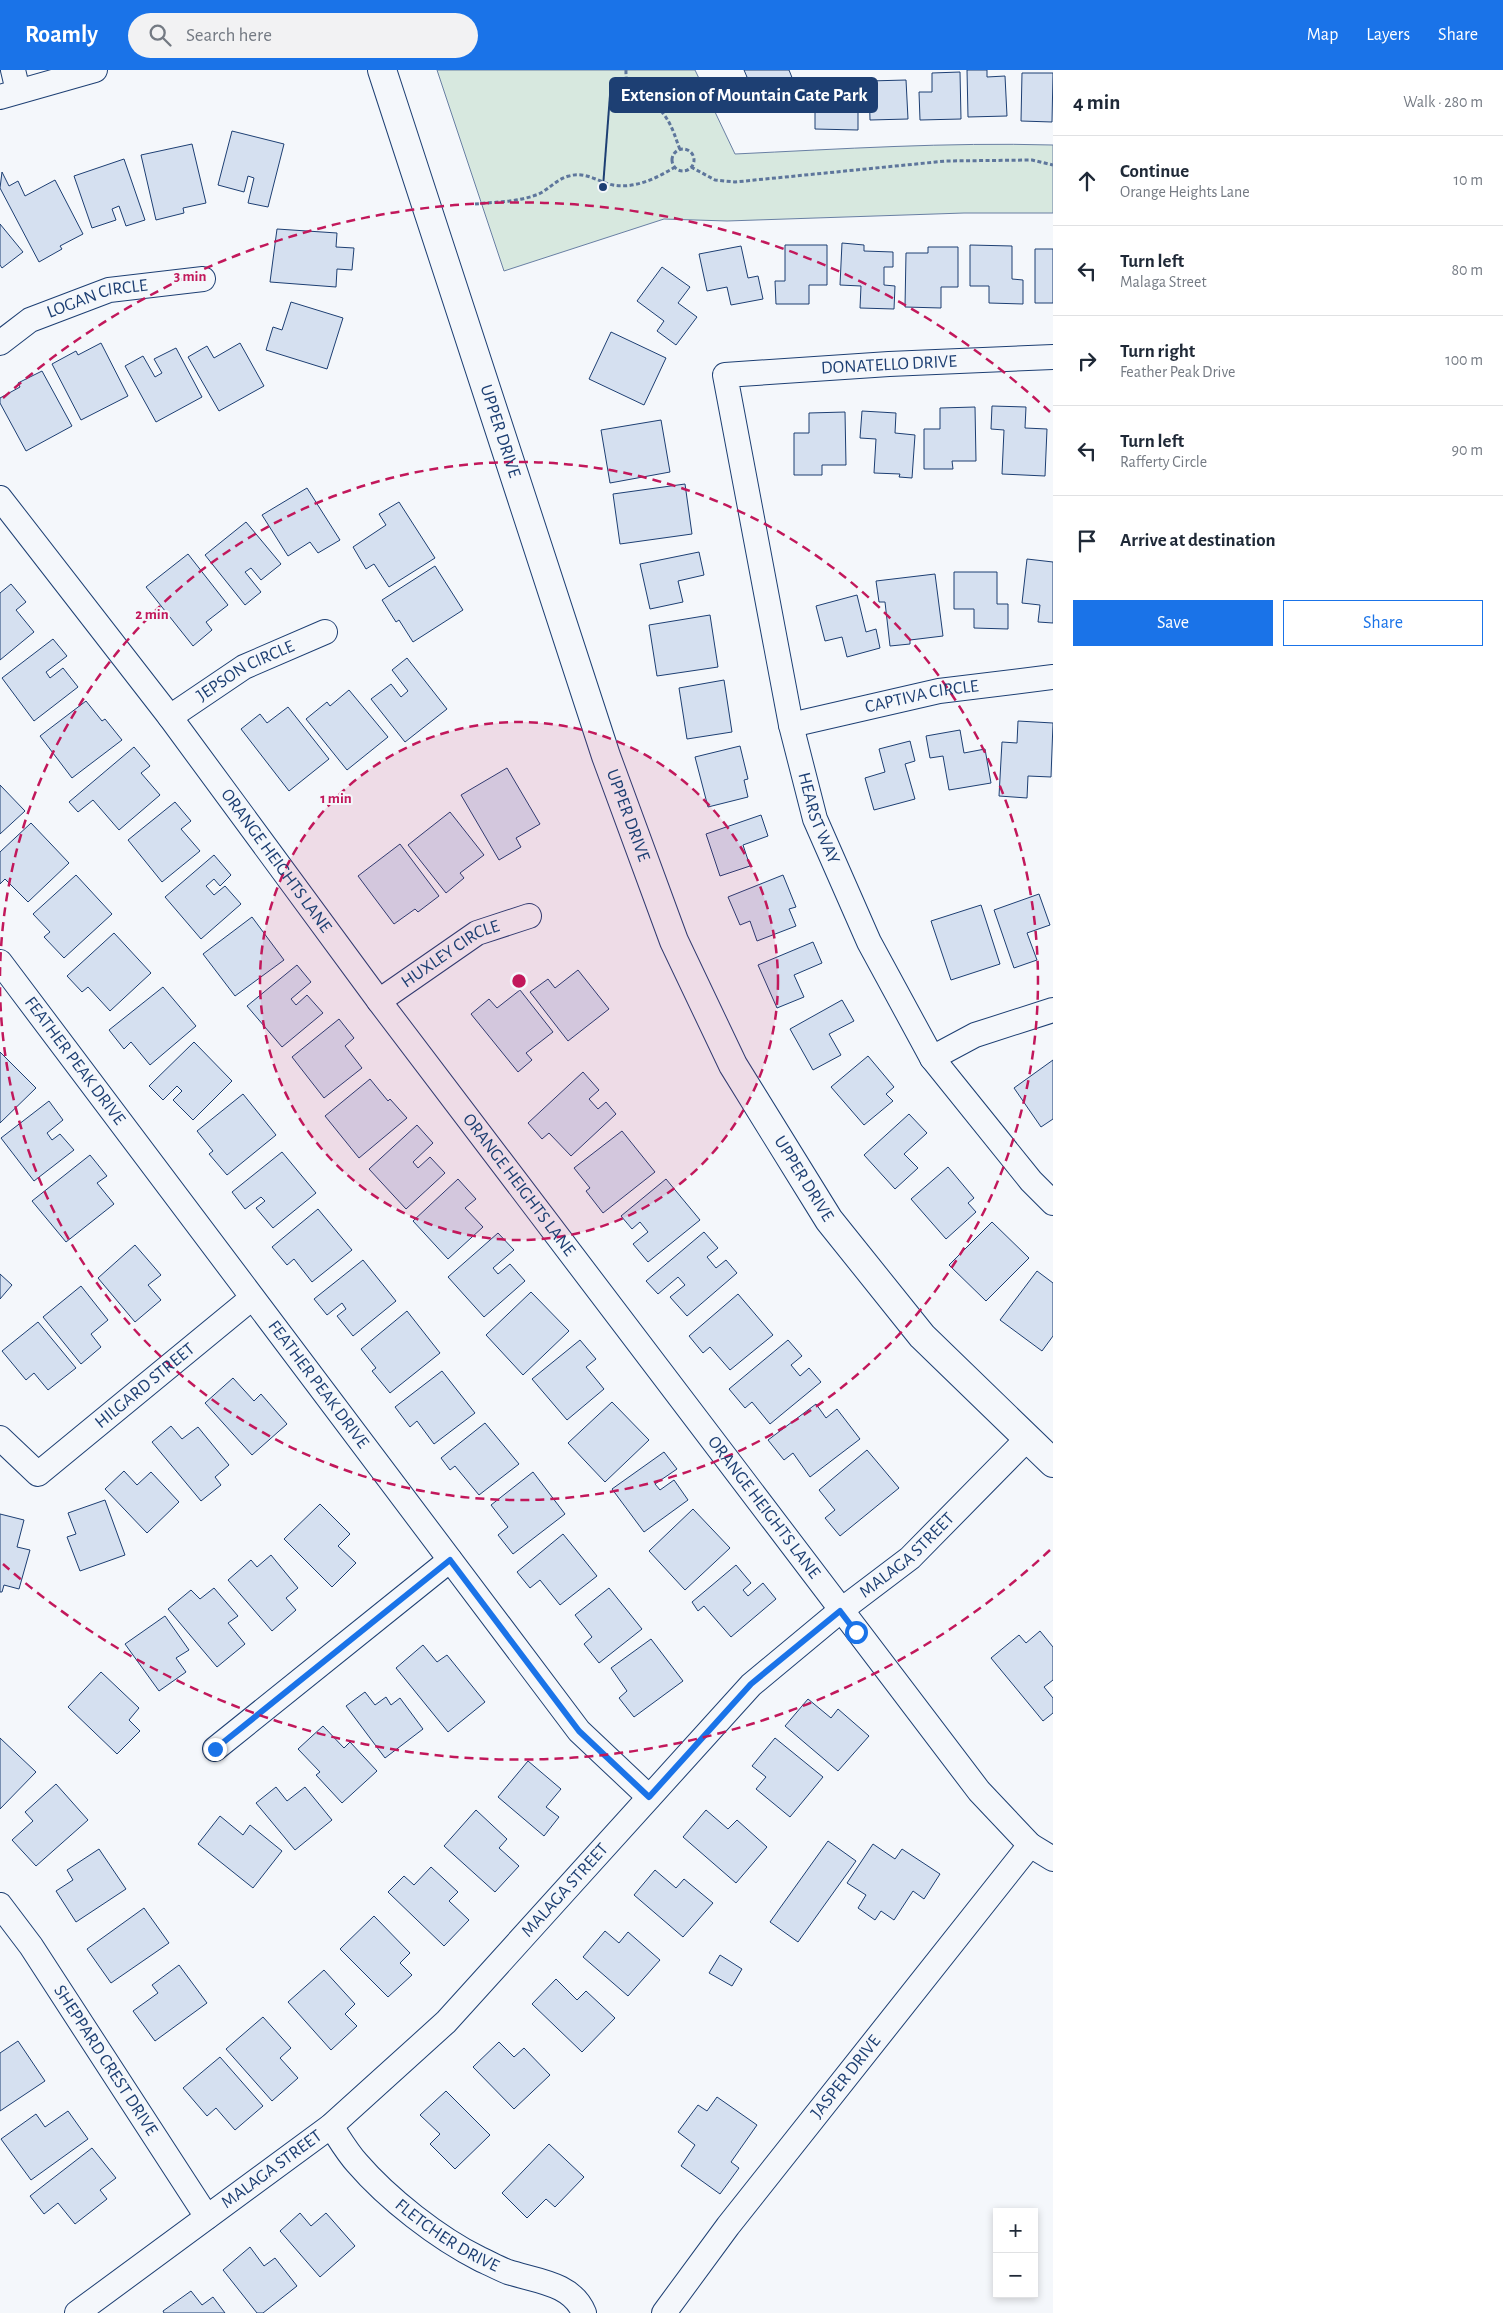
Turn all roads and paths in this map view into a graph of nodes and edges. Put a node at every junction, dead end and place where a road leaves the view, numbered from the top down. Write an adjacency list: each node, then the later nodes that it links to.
1 (95, 70): 4 (street)
2 (382, 70): 27 (main road, UPPER DRIVE)
3 (626, 70): 5 (path)
4 (11, 86)
5 (680, 150): 7 (path); 8 (path)
6 (1053, 165): 8 (path)
7 (675, 167): 8 (path); 9 (path)
8 (692, 167)
9 (475, 204)
10 (203, 279): 11 (street, LOGAN CIRCLE)
11 (0, 343)
12 (1053, 357): 13 (street, DONATELLO DRIVE)
13 (725, 375): 18 (street, HEARST WAY)
14 (4, 514): 17 (street, ORANGE HEIGHTS LANE)
15 (325, 632): 17 (street, JEPSON CIRCLE)
16 (1053, 677): 18 (street, CAPTIVA CIRCLE)
17 (170, 716): 21 (street, ORANGE HEIGHTS LANE)
18 (790, 725): 23 (street, HEARST WAY)
19 (529, 916): 21 (street, HUXLEY CIRCLE)
20 (0, 962): 25 (street, FEATHER PEAK DRIVE)
21 (379, 1001): 30 (street, ORANGE HEIGHTS LANE)
22 (1053, 1010): 23 (street)
23 (932, 1058): 24 (street, HEARST WAY)
24 (1053, 1203)
25 (252, 1298): 26 (street, HILGARD STREET); 29 (street, FEATHER PEAK DRIVE)
26 (0, 1438)
27 (1026, 1439): 28 (main road, UPPER DRIVE); 30 (street, MALAGA STREET)
28 (1053, 1463)
29 (450, 1560): 31 (street); 32 (street, FEATHER PEAK DRIVE)
30 (840, 1611): 32 (street, MALAGA STREET); 33 (street, ORANGE HEIGHTS LANE)
31 (215, 1749)
32 (649, 1797): 36 (street, MALAGA STREET)
33 (1030, 1845): 34 (street, ORANGE HEIGHTS LANE); 40 (street, JASPER DRIVE)
34 (1053, 1859)
35 (0, 1905): 37 (street, SHEPPARD CREST DRIVE)
36 (331, 2126): 37 (street, MALAGA STREET); 39 (street, FLETCHER DRIVE)
37 (207, 2217): 38 (street, MALAGA STREET)
38 (77, 2313)
39 (584, 2313)
40 (664, 2313)

